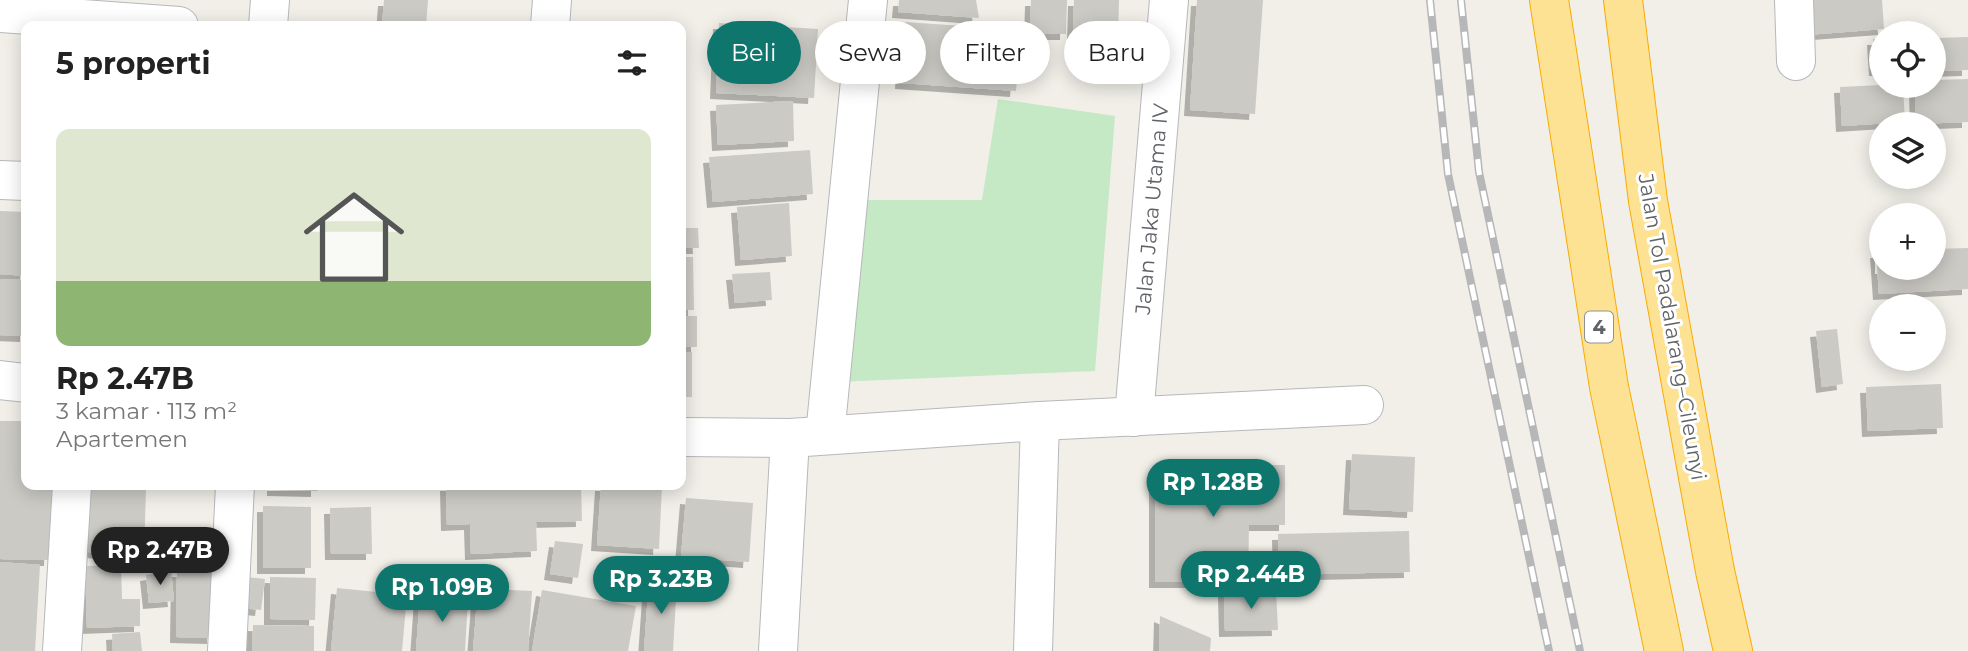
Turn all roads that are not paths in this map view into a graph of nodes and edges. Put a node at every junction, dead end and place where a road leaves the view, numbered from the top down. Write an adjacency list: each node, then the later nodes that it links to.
1 (270, 0): 10 (street)
2 (552, 0): 11 (street)
3 (868, 0): 21 (street)
4 (1169, 0): 18 (street, Jalan Jaka Utama IV)
5 (1549, 0): 28 (highway, 4)
6 (1623, 0): 29 (highway, Jalan Tol Padalarang–Cileunyi)
7 (1794, 0): 12 (street)
8 (0, 13): 9 (street)
9 (110, 21)
10 (268, 21)
11 (550, 21)
12 (1796, 61)
13 (0, 180): 14 (street)
14 (21, 181)
15 (0, 380): 16 (street)
16 (21, 382)
17 (1364, 405): 18 (street)
18 (1135, 417): 19 (street)
19 (1040, 421): 21 (street); 27 (street)
20 (686, 437): 21 (street)
21 (808, 437): 26 (street)
22 (72, 490): 24 (street)
23 (235, 490): 25 (street)
24 (62, 651)
25 (227, 651)
26 (778, 651)
27 (1033, 651)
28 (1664, 651)
29 (1734, 651)

